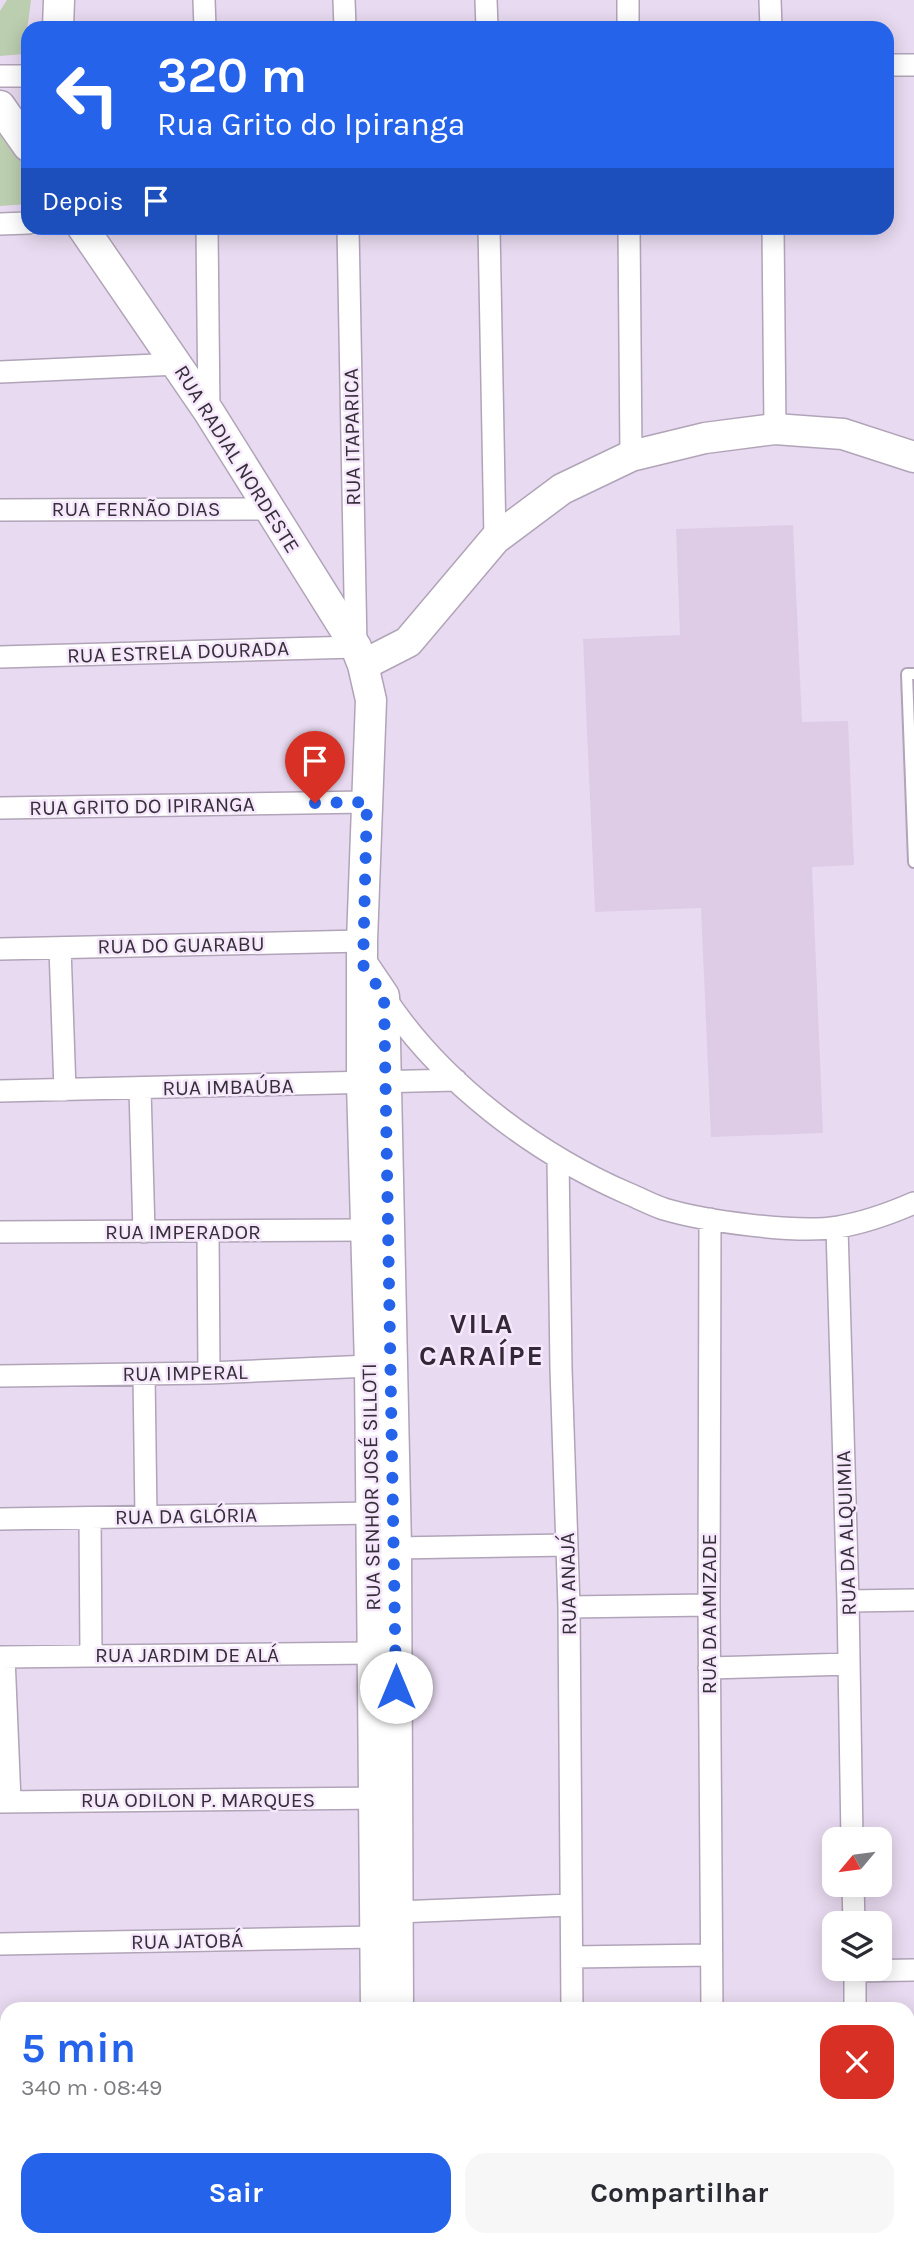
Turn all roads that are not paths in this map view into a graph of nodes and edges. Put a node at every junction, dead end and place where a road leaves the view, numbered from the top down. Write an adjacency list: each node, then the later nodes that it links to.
1 (59, 0): 7 (street)
2 (204, 0): 8 (street)
3 (344, 0): 9 (street)
4 (486, 0): 10 (street)
5 (628, 0): 11 (street)
6 (770, 0): 12 (street)
7 (58, 21)
8 (205, 21)
9 (345, 21)
10 (487, 21)
11 (628, 21)
12 (771, 21)
13 (894, 65): 14 (street)
14 (914, 65)
15 (0, 76): 16 (street)
16 (21, 76)
17 (0, 106): 18 (street)
18 (21, 136)
19 (21, 223): 20 (street)
20 (0, 224)
21 (88, 235): 27 (street, RUA RADIAL NORDESTE)
22 (207, 235): 29 (street)
23 (348, 235): 36 (street, RUA ITAPARICA)
24 (489, 235): 35 (street)
25 (629, 235): 31 (street)
26 (773, 235): 30 (street)
27 (178, 364): 28 (street); 29 (street, RUA RADIAL NORDESTE)
28 (0, 372)
29 (209, 412): 33 (street, RUA RADIAL NORDESTE)
30 (775, 429): 31 (street); 32 (street)
31 (631, 456): 35 (street)
32 (914, 457)
33 (272, 509): 34 (street, RUA FERNÃO DIAS); 36 (street, RUA RADIAL NORDESTE)
34 (0, 510)
35 (495, 539): 36 (street)
36 (360, 656): 37 (street, RUA ESTRELA DOURADA); 39 (street, RUA RADIAL NORDESTE)
37 (0, 657)
38 (914, 674): 42 (lane)
39 (371, 700): 40 (street, RUA SENHOR JOSÉ SILLOTI)
40 (367, 802): 41 (street, RUA GRITO DO IPIRANGA); 45 (street, RUA SENHOR JOSÉ SILLOTI)
41 (0, 808)
42 (914, 862)
43 (60, 948): 44 (street, RUA DO GUARABU); 45 (street, RUA DO GUARABU); 50 (street)
44 (0, 949)
45 (363, 953): 46 (street); 48 (street, RUA SENHOR JOSÉ SILLOTI)
46 (384, 996): 47 (street); 48 (street, RUA SENHOR JOSÉ SILLOTI)
47 (456, 1080): 48 (street, RUA IMBAÚBA); 52 (street)
48 (374, 1083): 49 (street, RUA IMBAÚBA); 56 (street, RUA SENHOR JOSÉ SILLOTI); 69 (street, RUA SENHOR JOSÉ SILLOTI)
49 (141, 1089): 50 (street, RUA IMBAÚBA); 58 (street)
50 (65, 1090): 51 (street, RUA IMBAÚBA)
51 (0, 1091)
52 (558, 1158): 54 (street); 68 (street, RUA ANAJÁ)
53 (914, 1203): 55 (street)
54 (710, 1219): 55 (street); 72 (street, RUA DA AMIZADE)
55 (837, 1228): 71 (street, RUA DA ALQUIMIA)
56 (366, 1230): 59 (street, RUA IMPERADOR); 60 (street, RUA SENHOR JOSÉ SILLOTI)
57 (0, 1232): 58 (street, RUA IMPERADOR)
58 (144, 1232): 59 (street, RUA IMPERADOR)
59 (208, 1232): 61 (street)
60 (370, 1366): 61 (street, RUA IMPERAL); 64 (street, RUA SENHOR JOSÉ SILLOTI)
61 (209, 1373): 62 (street, RUA IMPERAL)
62 (144, 1374): 63 (street, RUA IMPERAL); 65 (street)
63 (0, 1376)
64 (372, 1513): 65 (street, RUA DA GLÓRIA); 74 (street, RUA SENHOR JOSÉ SILLOTI)
65 (146, 1517): 66 (street, RUA DA GLÓRIA)
66 (90, 1518): 67 (street, RUA DA GLÓRIA); 75 (street)
67 (0, 1519)
68 (568, 1545): 69 (street); 73 (street, RUA ANAJÁ)
69 (396, 1548): 79 (street, RUA SENHOR JOSÉ SILLOTI)
70 (914, 1600): 71 (street)
71 (848, 1601): 77 (street, RUA DA ALQUIMIA)
72 (709, 1605): 73 (street); 78 (street, RUA DA AMIZADE)
73 (569, 1607): 82 (street, RUA ANAJÁ)
74 (373, 1653): 75 (street, RUA JARDIM DE ALÁ); 79 (street, RUA SENHOR JOSÉ SILLOTI)
75 (91, 1655): 76 (street, RUA JARDIM DE ALÁ)
76 (2, 1657): 80 (street)
77 (849, 1664): 78 (street); 81 (street, RUA DA ALQUIMIA)
78 (709, 1668): 86 (street, RUA DA AMIZADE)
79 (386, 1798): 80 (street, RUA ODILON P. MARQUES); 83 (street, RUA SENHOR JOSÉ SILLOTI); 84 (street, RUA SENHOR JOSÉ SILLOTI)
80 (5, 1801)
81 (852, 1827)
82 (570, 1905): 83 (street); 87 (street, RUA ANAJÁ)
83 (397, 1912): 92 (street, RUA SENHOR JOSÉ SILLOTI)
84 (375, 1937): 85 (street, RUA JATOBÁ); 91 (street, RUA SENHOR JOSÉ SILLOTI)
85 (0, 1944)
86 (710, 1955): 87 (street); 94 (street, RUA DA AMIZADE)
87 (572, 1957): 93 (street, RUA ANAJÁ)
88 (892, 1970): 89 (street)
89 (914, 1970)
90 (855, 1981): 95 (street)
91 (376, 2002)
92 (398, 2002)
93 (572, 2002)
94 (712, 2002)
95 (855, 2002)

